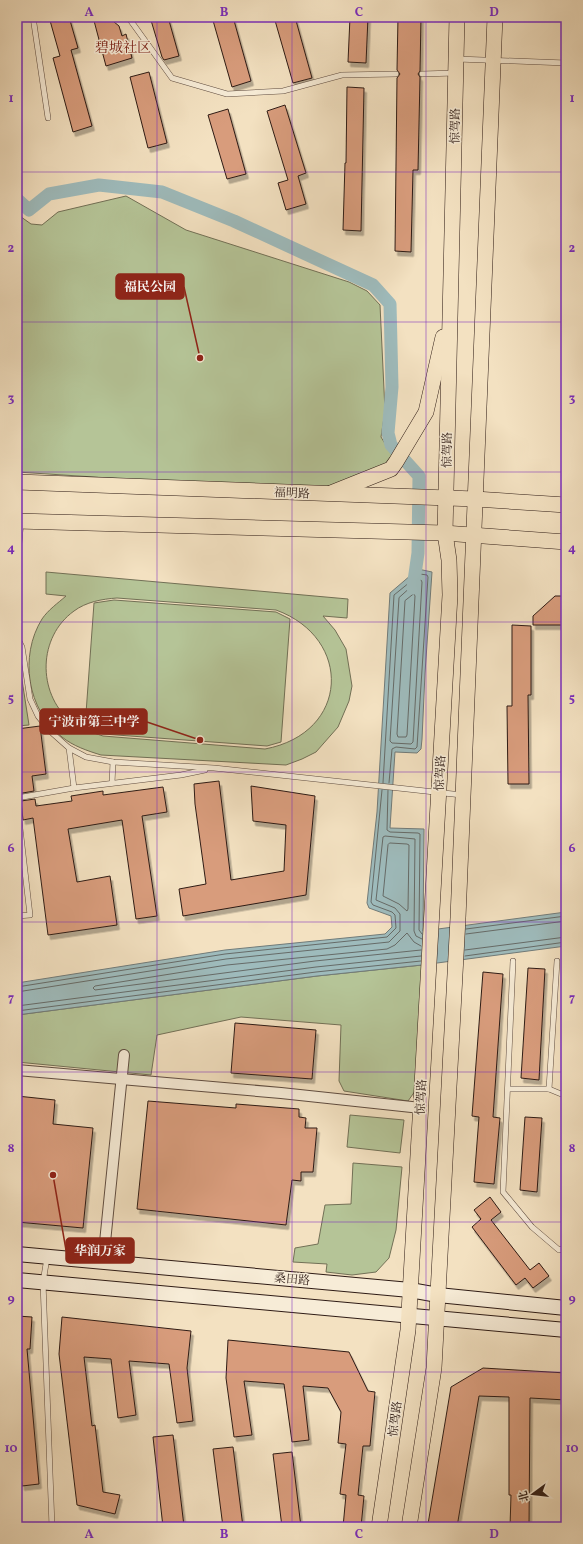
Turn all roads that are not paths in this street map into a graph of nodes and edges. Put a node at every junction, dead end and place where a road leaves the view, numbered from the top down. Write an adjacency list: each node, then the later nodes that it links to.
1 (33, 17): 10 (lane)
2 (128, 17): 8 (lane)
3 (457, 17): 7 (main road, 惊驾路)
4 (495, 17): 5 (main road, 惊驾路)
5 (493, 61): 6 (lane); 7 (lane); 15 (main road, 惊驾路)
6 (566, 63)
7 (456, 66): 9 (lane); 11 (main road, 惊驾路)
8 (396, 74)
9 (422, 74)
10 (48, 118)
11 (450, 303): 13 (main road); 14 (main road, 惊驾路)
12 (17, 482): 13 (main road, 福明路)
13 (327, 494): 14 (main road, 福明路)
14 (445, 499): 15 (main road, 福明路); 18 (main road, 惊驾路)
15 (475, 499): 16 (main road, 福明路); 19 (main road, 惊驾路)
16 (566, 505)
17 (19, 521): 18 (main road); 21 (lane)
18 (444, 533): 19 (main road); 28 (main road, 惊驾路)
19 (474, 535): 20 (main road); 29 (main road, 惊驾路)
20 (566, 542)
21 (17, 565)
22 (17, 637): 23 (lane)
23 (69, 748): 24 (lane); 27 (lane)
24 (113, 762): 25 (lane); 26 (lane)
25 (214, 768): 26 (lane); 28 (lane)
26 (112, 784): 27 (lane)
27 (74, 788): 30 (lane)
28 (439, 792): 29 (lane); 41 (main road, 惊驾路)
29 (463, 795): 49 (main road, 惊驾路)
30 (17, 798)
31 (17, 802): 32 (lane)
32 (17, 916)
33 (513, 961): 38 (lane)
34 (557, 961): 39 (lane)
35 (124, 1055): 37 (street)
36 (17, 1070): 37 (street)
37 (122, 1079): 41 (street); 45 (street)
38 (508, 1089): 39 (lane); 42 (lane)
39 (549, 1089): 40 (lane)
40 (566, 1096)
41 (421, 1108): 48 (main road, 惊驾路)
42 (566, 1248)
43 (17, 1254): 44 (main road, 桑田路)
44 (47, 1257): 45 (main road, 桑田路); 47 (lane)
45 (103, 1262): 48 (main road, 桑田路)
46 (17, 1280): 47 (main road)
47 (43, 1282): 51 (main road); 54 (lane)
48 (410, 1290): 49 (main road, 桑田路); 51 (main road, 惊驾路)
49 (438, 1295): 50 (main road, 桑田路); 52 (main road, 惊驾路)
50 (566, 1308)
51 (409, 1315): 52 (main road); 55 (main road, 惊驾路)
52 (436, 1318): 53 (main road); 56 (main road, 惊驾路)
53 (566, 1330)
54 (52, 1527)
55 (379, 1527)
56 (409, 1527)

